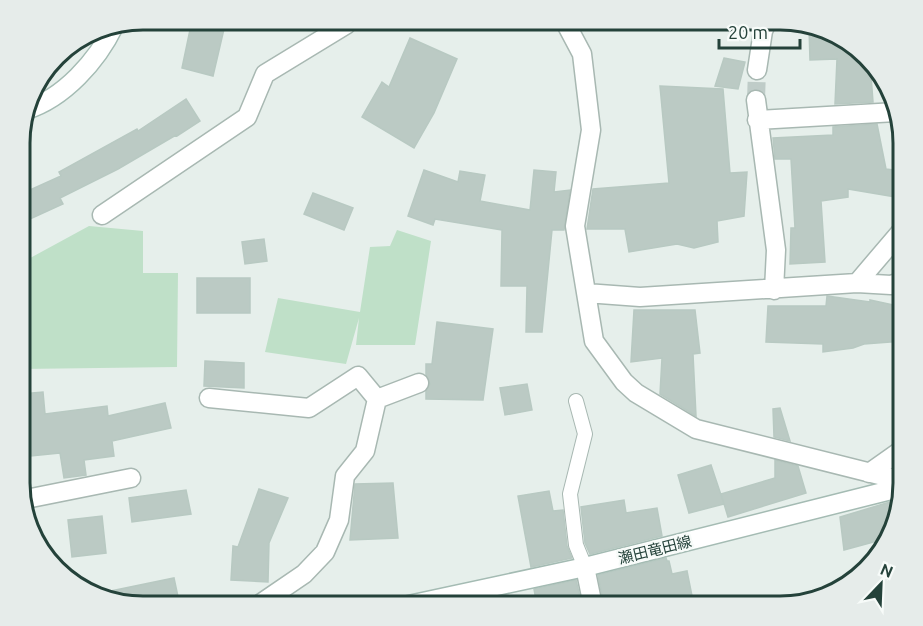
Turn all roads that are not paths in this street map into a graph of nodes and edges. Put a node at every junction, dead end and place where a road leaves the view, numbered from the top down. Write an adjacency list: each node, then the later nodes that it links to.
1 (337, 30): 10 (street)
2 (569, 30): 15 (street)
3 (763, 30): 5 (street)
4 (108, 36): 7 (street)
5 (757, 70)
6 (756, 100): 9 (street)
7 (36, 107)
8 (888, 112): 9 (street)
9 (757, 120): 14 (street)
10 (102, 215)
11 (893, 241): 12 (street)
12 (857, 284): 13 (street); 14 (street)
13 (893, 284)
14 (774, 290): 15 (street)
15 (586, 293): 21 (street)
16 (419, 383): 18 (street)
17 (209, 398): 18 (street)
18 (378, 399): 27 (street)
19 (576, 401): 26 (lane)
20 (893, 456): 21 (street)
21 (868, 472): 23 (street)
22 (131, 478): 25 (street)
23 (893, 478)
24 (893, 490): 26 (street, 瀬田竜田線)
25 (31, 498)
26 (585, 567): 28 (street, 瀬田竜田線); 29 (street)
27 (272, 596)
28 (450, 596)
29 (591, 596)

